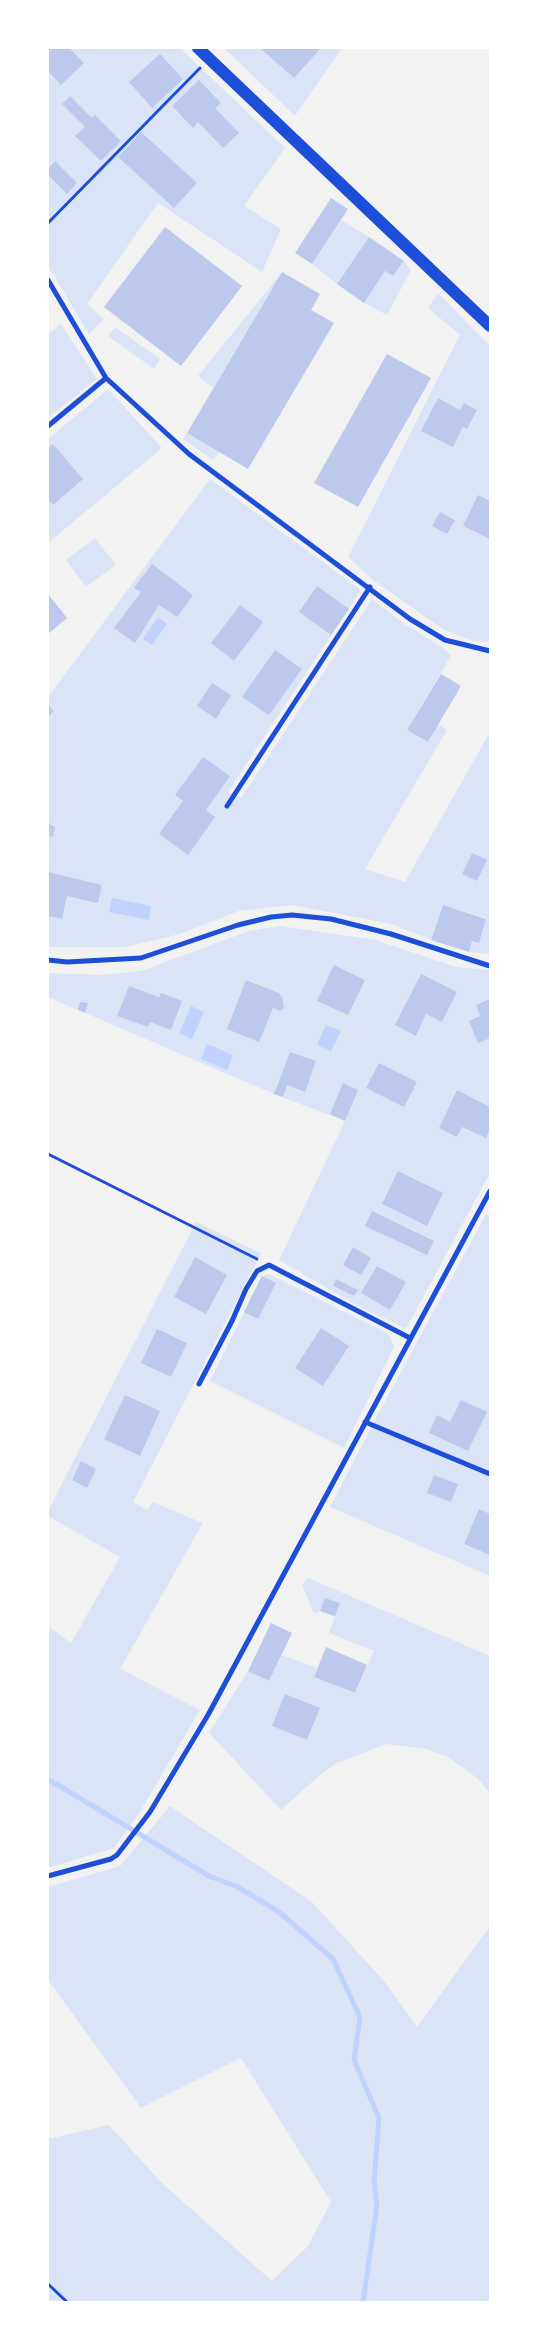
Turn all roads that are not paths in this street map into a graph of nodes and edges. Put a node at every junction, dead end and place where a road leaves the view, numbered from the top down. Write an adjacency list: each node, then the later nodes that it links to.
1 (198, 48): 3 (main road)
2 (48, 280): 4 (street)
3 (490, 326)
4 (106, 378): 5 (street); 6 (street)
5 (48, 426)
6 (370, 587): 7 (street); 8 (street)
7 (490, 651)
8 (227, 806)
9 (48, 960): 10 (street)
10 (490, 966)
11 (490, 1191): 12 (street)
12 (410, 1338): 13 (street); 14 (street)
13 (199, 1384)
14 (365, 1422): 15 (street); 16 (street)
15 (490, 1474)
16 (48, 1876)

